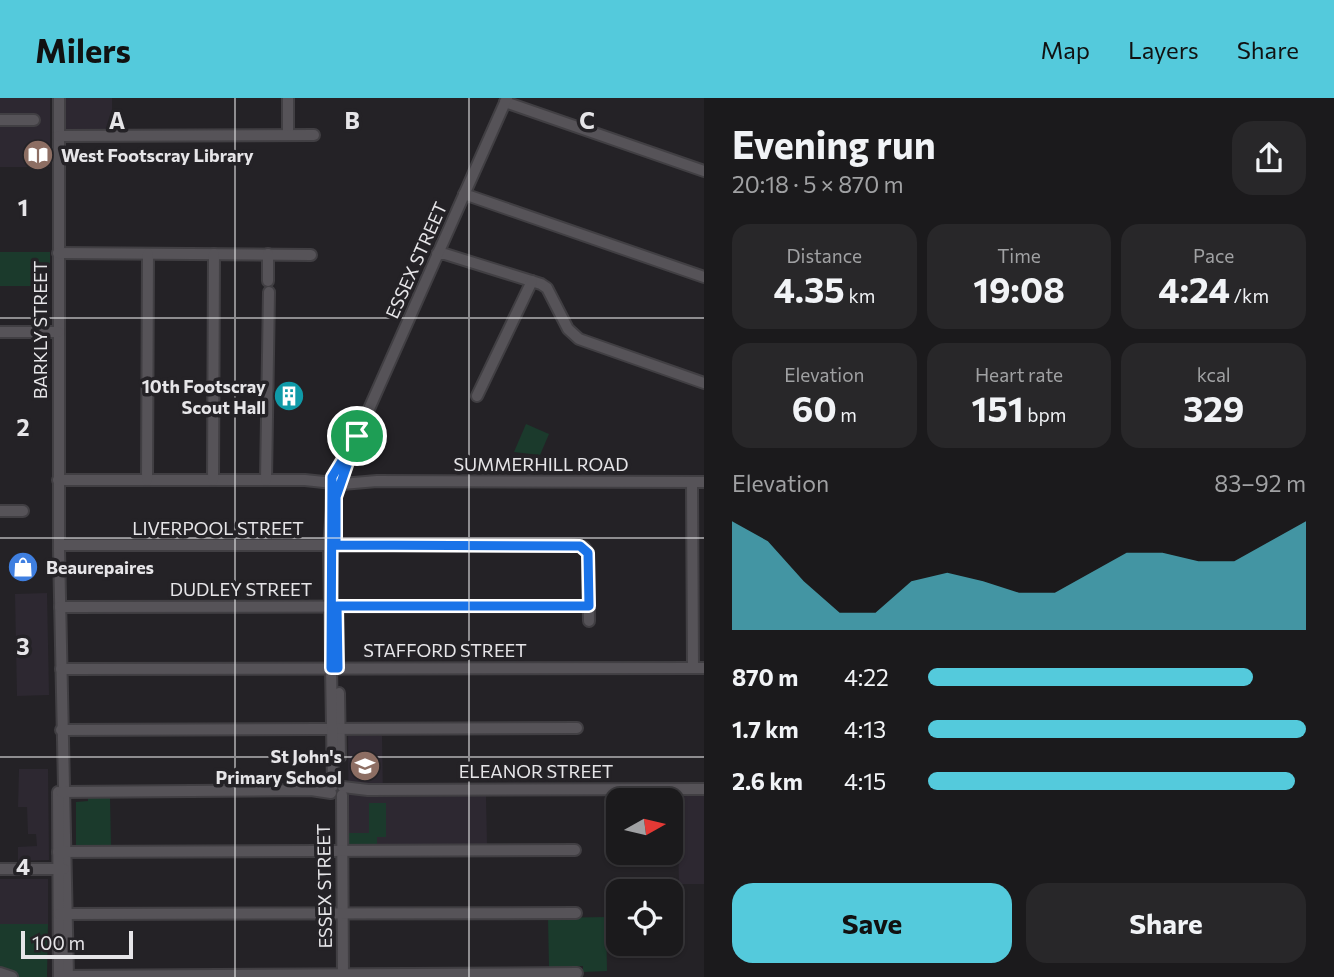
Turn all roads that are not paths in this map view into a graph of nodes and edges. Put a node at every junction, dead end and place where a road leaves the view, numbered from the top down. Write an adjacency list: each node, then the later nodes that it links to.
1 (58, 98): 8 (street, BARKLY STREET)
2 (288, 98): 6 (street)
3 (506, 100): 9 (street); 10 (street, ESSEX STREET)
4 (0, 120): 5 (street)
5 (34, 120)
6 (288, 135): 7 (street); 8 (street)
7 (314, 135)
8 (58, 136): 11 (street, BARKLY STREET)
9 (704, 171)
10 (464, 194): 15 (street, ESSEX STREET); 17 (street)
11 (58, 253): 12 (street); 20 (street, BARKLY STREET)
12 (148, 254): 13 (street); 25 (street)
13 (214, 254): 14 (street); 26 (street)
14 (268, 254): 16 (street); 27 (street)
15 (437, 254): 18 (street); 23 (street, ESSEX STREET)
16 (311, 255)
17 (704, 277)
18 (532, 281): 21 (street); 22 (street)
19 (0, 332): 20 (street)
20 (58, 332): 24 (street, BARKLY STREET)
21 (704, 383)
22 (477, 396)
23 (338, 479): 27 (street, SUMMERHILL ROAD); 28 (street, SUMMERHILL ROAD); 33 (street, ESSEX STREET)
24 (58, 480): 25 (street, SUMMERHILL ROAD); 32 (street, BARKLY STREET)
25 (147, 480): 26 (street, SUMMERHILL ROAD)
26 (213, 480): 27 (street, SUMMERHILL ROAD)
27 (266, 480)
28 (692, 482): 29 (street, SUMMERHILL ROAD); 39 (street)
29 (704, 482)
30 (0, 511): 31 (street)
31 (23, 511)
32 (59, 545): 33 (street, LIVERPOOL STREET); 36 (street, BARKLY STREET)
33 (333, 546): 34 (street, ESSEX STREET); 35 (street, LIVERPOOL STREET)
34 (334, 606): 35 (street, DUDLEY STREET); 36 (street, DUDLEY STREET); 38 (street, ESSEX STREET)
35 (589, 606): 37 (street)
36 (61, 607): 40 (street, BARKLY STREET)
37 (589, 621)
38 (335, 668): 39 (street, STAFFORD STREET); 40 (street, STAFFORD STREET); 42 (street, ESSEX STREET)
39 (698, 668)
40 (61, 669): 43 (street, BARKLY STREET)
41 (577, 728): 42 (street)
42 (336, 729): 43 (street); 45 (street, ESSEX STREET)
43 (61, 730): 46 (street, BARKLY STREET)
44 (704, 789): 45 (street, ELEANOR STREET)
45 (337, 790): 46 (street, ELEANOR STREET); 49 (street, ESSEX STREET)
46 (62, 792): 48 (street, BARKLY STREET)
47 (575, 850): 49 (street)
48 (62, 852): 49 (street); 51 (street, BARKLY STREET)
49 (338, 852): 52 (street, ESSEX STREET)
50 (0, 869): 51 (street)
51 (62, 869): 54 (street, BARKLY STREET)
52 (339, 913): 53 (street); 54 (street); 57 (street, ESSEX STREET)
53 (576, 913)
54 (63, 914): 58 (street, BARKLY STREET)
55 (0, 973): 59 (street)
56 (578, 973): 57 (street)
57 (340, 975): 58 (street)
58 (63, 976)
59 (12, 977)

